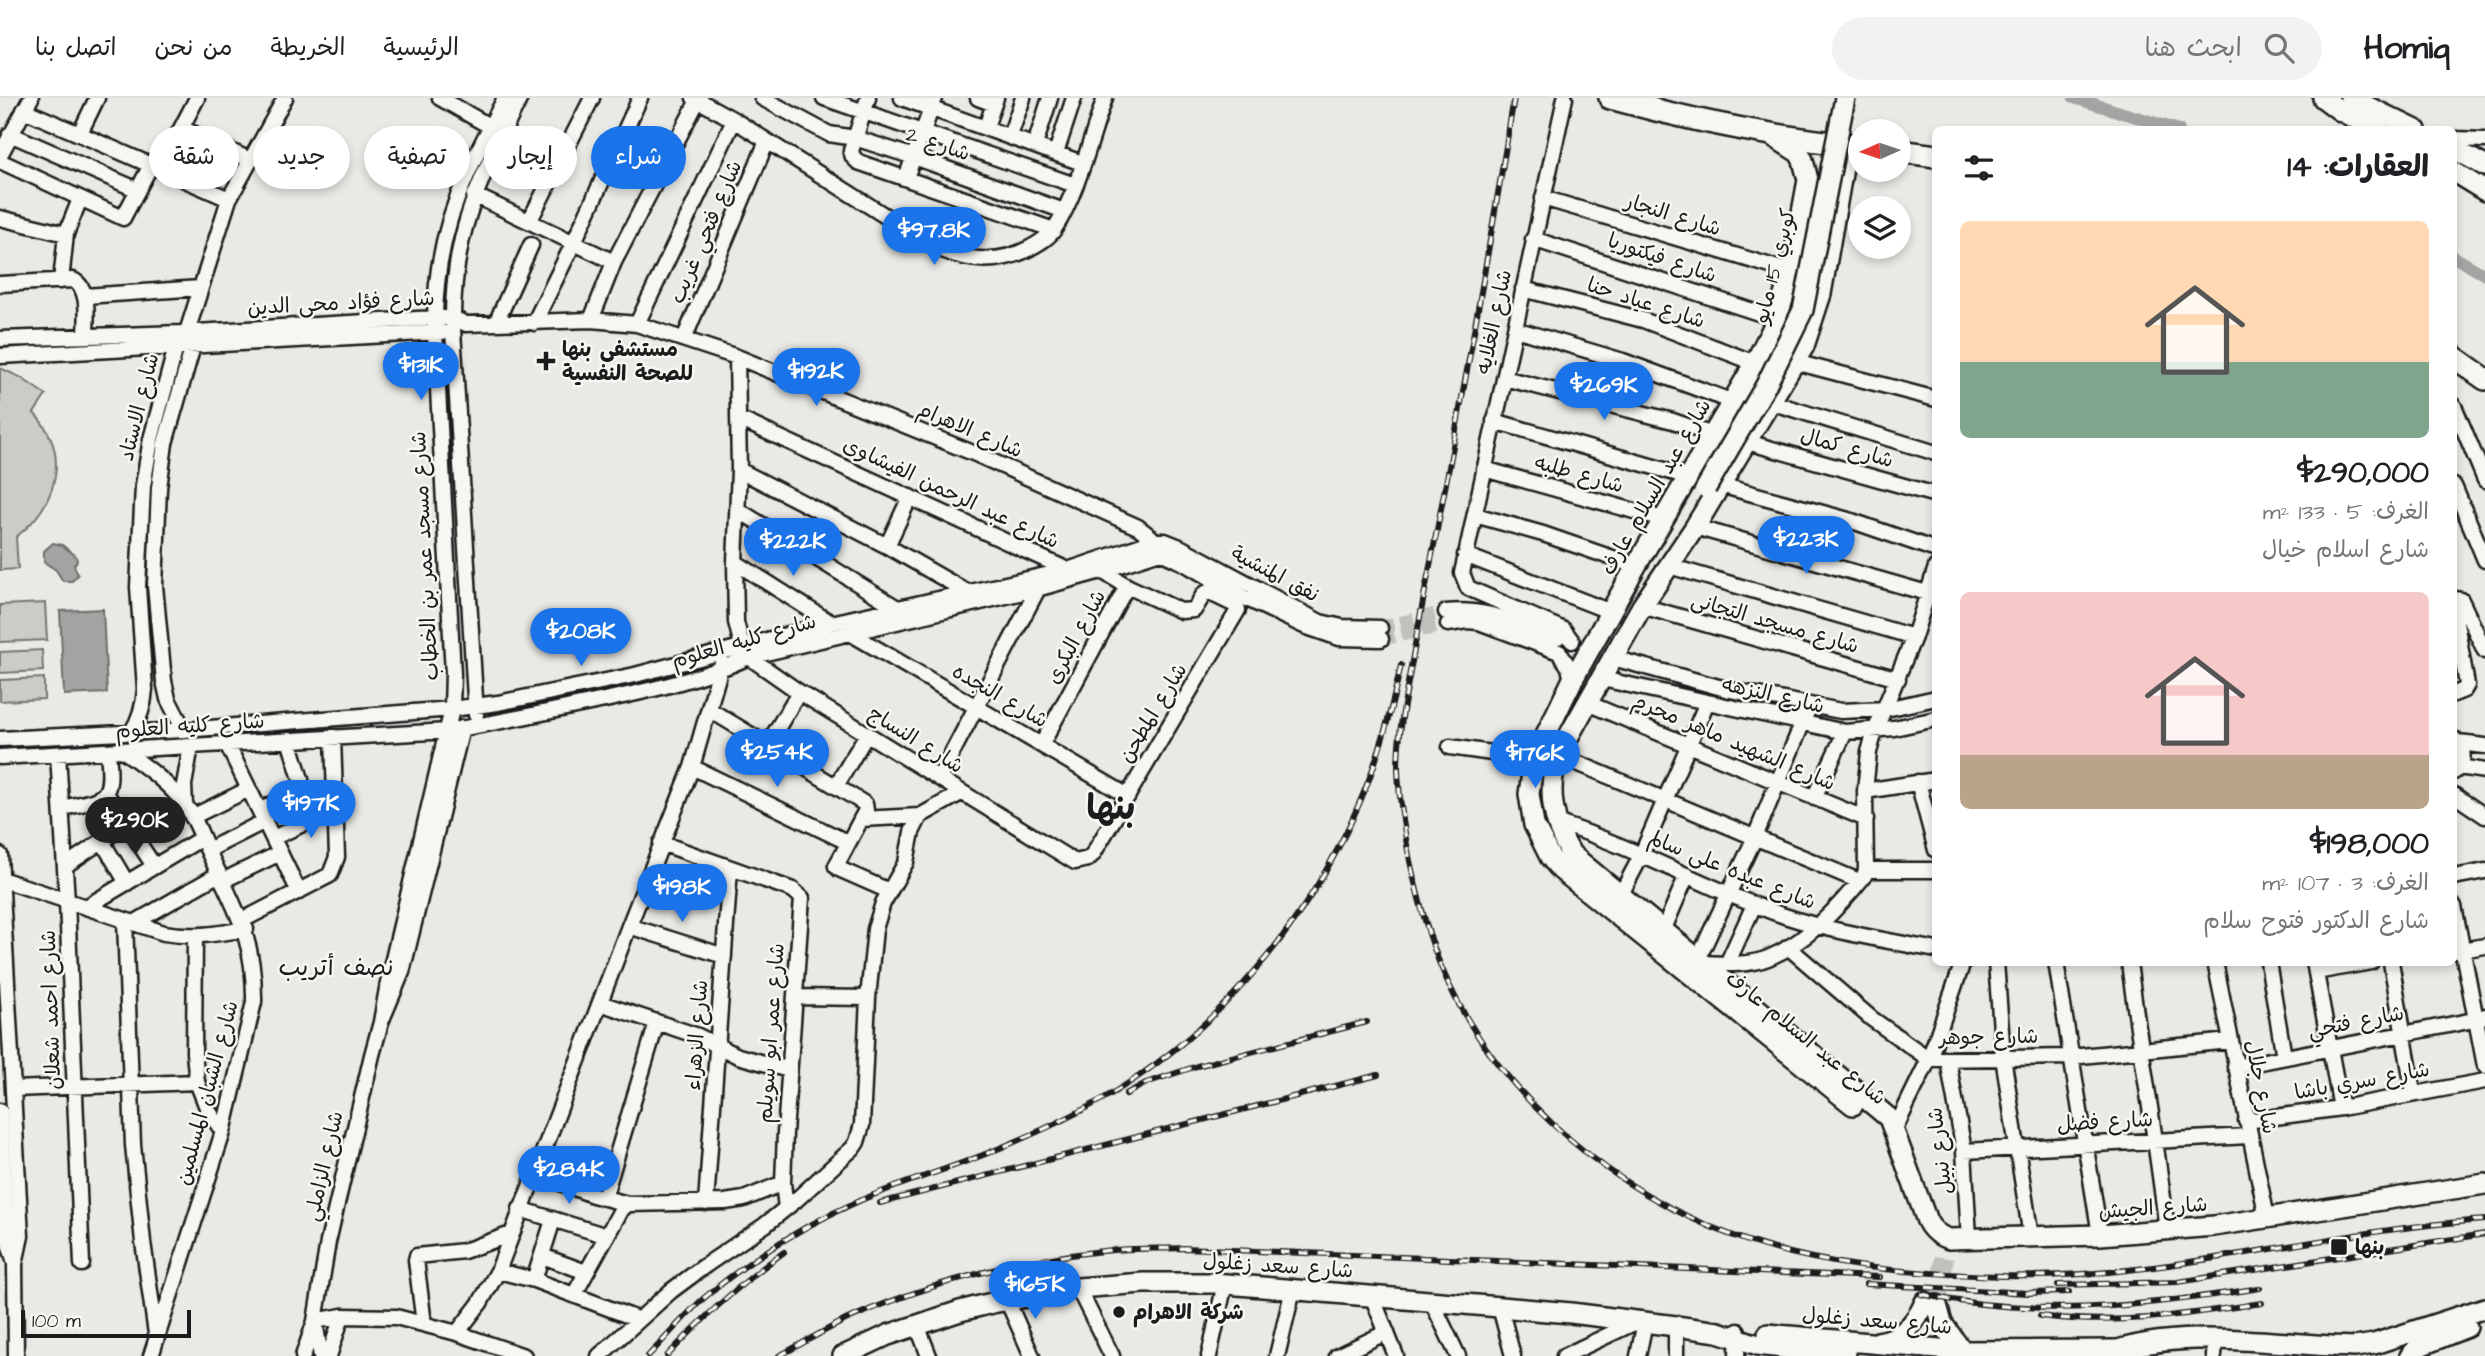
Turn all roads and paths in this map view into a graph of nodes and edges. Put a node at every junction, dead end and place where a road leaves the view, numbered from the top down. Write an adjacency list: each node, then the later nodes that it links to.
1 (97, 98): 38 (street)
2 (197, 98): 30 (street)
3 (285, 98): 58 (street)
4 (505, 98): 32 (street, شارع مسجد عمر بن الخطاب)
5 (520, 98): 71 (street, شارع مسجد عمر بن الخطاب)
6 (592, 98): 77 (street)
7 (640, 98): 81 (street)
8 (762, 98): 41 (street, شارع 2)
9 (824, 98): 28 (street)
10 (902, 98): 26 (street)
11 (978, 98): 24 (street)
12 (1023, 98): 40 (street)
13 (1050, 98): 49 (street)
14 (1074, 98): 52 (street)
15 (1105, 98): 60 (street)
16 (1565, 98): 72 (street, شارع الغلايه)
17 (1610, 98): 25 (highway)
18 (1834, 98): 128 (main road, كوبري 15 مايو)
19 (1845, 98): 128 (main road, كوبري 15 مايو, bridge)
20 (2323, 98): 33 (main road)
21 (2350, 98): 34 (main road)
22 (442, 99): 31 (street)
23 (696, 99): 29 (street); 83 (street)
24 (995, 101): 35 (street)
25 (1658, 102): 37 (highway); 43 (highway)
26 (934, 103): 35 (street); 36 (street)
27 (28, 104): 38 (street); 39 (street)
28 (866, 105): 36 (street); 41 (street)
29 (734, 120): 46 (street); 95 (street)
30 (183, 126)
31 (489, 126)
32 (491, 126)
33 (2369, 126)
34 (2408, 126)
35 (986, 127): 40 (street)
36 (924, 132): 57 (street); 67 (street)
37 (1764, 132): 47 (highway); 84 (main road, شارع عبد السلام عارف)
38 (80, 133): 61 (street)
39 (10, 134): 54 (street); 69 (street)
40 (1010, 136): 49 (street)
41 (855, 138): 57 (street, شارع 2); 66 (street)
42 (2457, 139): 44 (street)
43 (1848, 140)
44 (2485, 140)
45 (484, 141): 96 (street, شارع مسجد عمر بن الخطاب)
46 (767, 141): 78 (street); 101 (street, شارع فتحي غريب)
47 (1848, 141)
48 (1911, 142): 50 (highway)
49 (1035, 145): 52 (street)
50 (1932, 145)
51 (2457, 151): 62 (main road)
52 (1056, 153): 60 (street)
53 (1911, 153): 56 (highway)
54 (0, 155)
55 (239, 155): 58 (street)
56 (1932, 155)
57 (914, 157): 66 (street); 75 (street, شارع 2)
58 (250, 160): 74 (street)
59 (0, 161): 73 (street)
60 (1082, 163): 67 (street)
61 (149, 164)
62 (2485, 166)
63 (2457, 174): 70 (main road)
64 (149, 175): 69 (street)
65 (1848, 177): 107 (main road, شارع عبد السلام عارف)
66 (906, 178): 78 (street)
67 (1075, 185): 75 (street)
68 (206, 189): 74 (street)
69 (138, 190): 73 (street)
70 (2485, 191)
71 (474, 195): 77 (street); 94 (street, شارع مسجد عمر بن الخطاب)
72 (1543, 198): 80 (street, شارع الغلايه); 84 (street, شارع النجار)
73 (80, 199): 79 (street)
74 (229, 199): 87 (street)
75 (1063, 211): 78 (street)
76 (0, 218): 79 (street)
77 (530, 220): 81 (street)
78 (1054, 230)
79 (66, 234): 85 (street)
80 (1533, 239): 88 (street, شارع الغلايه); 90 (street, شارع فيكتوريا)
81 (574, 242): 83 (street); 93 (street)
82 (531, 245): 92 (street)
83 (614, 262): 91 (street)
84 (1791, 272): 90 (main road, شارع عبد السلام عارف)
85 (61, 281): 86 (street); 89 (street)
86 (0, 284)
87 (200, 288): 89 (street); 100 (street)
88 (1523, 289): 97 (street, شارع الغلايه); 109 (street, شارع عياد حنا)
89 (85, 296): 98 (street)
90 (1777, 319): 109 (main road, شارع عبد السلام عارف)
91 (592, 320): 93 (street, شارع الاهرام); 95 (street, شارع الاهرام)
92 (496, 323): 93 (street, شارع الاهرام); 94 (street, شارع الاهرام)
93 (534, 323)
94 (457, 324): 96 (street, شارع فؤاد محى الدين); 123 (street, شارع مسجد عمر بن الخطاب)
95 (637, 324): 101 (street, شارع الاهرام)
96 (435, 325): 100 (street, شارع فؤاد محى الدين); 122 (street, شارع مسجد عمر بن الخطاب)
97 (1515, 329): 111 (street, شارع الغلايه); 114 (street)
98 (86, 336): 99 (street, شارع فؤاد محى الدين); 100 (street, شارع فؤاد محى الدين)
99 (0, 339)
100 (190, 339): 103 (street, شارع الاستاد); 110 (street, شارع الاستاد)
101 (684, 340): 105 (street, شارع الاهرام)
102 (2457, 343): 108 (highway)
103 (174, 354): 104 (street); 110 (street); 120 (street, شارع الاستاد)
104 (0, 356)
105 (737, 357): 117 (street); 139 (street, شارع الاهرام)
106 (2457, 358): 112 (highway)
107 (1796, 362): 113 (street); 115 (main road, شارع عبد السلام عارف)
108 (2485, 362)
109 (1755, 363): 114 (main road, شارع عبد السلام عارف)
110 (188, 364): 120 (street, شارع الاستاد)
111 (1504, 378): 118 (street, شارع الغلايه); 119 (street)
112 (2485, 379)
113 (1932, 398)
114 (1731, 401): 119 (main road, شارع عبد السلام عارف)
115 (1770, 402): 121 (main road, شارع عبد السلام عارف); 124 (street)
116 (2457, 413): 127 (street)
117 (739, 419): 126 (street); 133 (street, شارع عبد الرحمن الفيشاوى)
118 (1494, 421): 125 (street, شارع الغلايه); 128 (street)
119 (1713, 435): 128 (main road, شارع عبد السلام عارف)
120 (158, 441): 129 (street, شارع الاستاد); 130 (street, شارع الاستاد)
121 (1747, 442): 128 (main road, شارع عبد السلام عارف); 132 (street, شارع كمال)
122 (441, 452): 123 (street); 182 (street, شارع مسجد عمر بن الخطاب)
123 (460, 452): 180 (street, شارع مسجد عمر بن الخطاب)
124 (1932, 452)
125 (1483, 468): 135 (street, شارع الغلايه); 136 (street, شارع طلبه)
126 (739, 470): 134 (street); 138 (street)
127 (2485, 480)
128 (1703, 483): 136 (main road, شارع عبد السلام عارف); 137 (main road, كوبري 15 مايو); 140 (street); 144 (main road, كوبري 15 مايو)
129 (143, 486): 130 (street); 191 (street, شارع الاستاد)
130 (159, 488): 188 (street, شارع الاستاد)
131 (2457, 493): 142 (street)
132 (1932, 494)
133 (910, 497): 138 (street); 147 (street, شارع عبد الرحمن الفيشاوى)
134 (738, 510): 143 (street); 155 (street)
135 (1475, 515): 141 (street, شارع الغلايه); 144 (street)
136 (1663, 519): 144 (main road, شارع عبد السلام عارف)
137 (1695, 527): 145 (main road, شارع عبد السلام عارف); 152 (street)
138 (887, 546): 151 (street)
139 (1156, 547): 146 (street, شارع كليه العلوم); 160 (street, نفق المنشية)
140 (1932, 549)
141 (1465, 555): 156 (street); 162 (street)
142 (2485, 560)
143 (735, 562): 157 (street); 165 (street)
144 (1636, 566): 156 (main road, شارع عبد السلام عارف)
145 (1670, 566): 154 (main road, شارع عبد السلام عارف); 161 (street)
146 (1095, 567): 147 (street, شارع كليه العلوم); 149 (street, شارع كليه العلوم); 150 (street)
147 (1068, 570): 149 (street, شارع كليه العلوم)
148 (1932, 579): 152 (street)
149 (1042, 582): 151 (street, شارع كليه العلوم); 159 (street, شارع كليه العلوم); 181 (street)
150 (1127, 586): 200 (street, شارع البكرى); 225 (street, شارع المطحن)
151 (969, 593): 155 (street, شارع كليه العلوم)
152 (1927, 593): 161 (street)
153 (2457, 599): 166 (street)
154 (1642, 606): 167 (main road, شارع عبد السلام عارف); 171 (street, شارع مسجد التجانى)
155 (899, 609): 157 (street, شارع كليه العلوم)
156 (1611, 612): 163 (main road, شارع عبد السلام عارف)
157 (831, 623): 165 (street, شارع كليه العلوم)
158 (2457, 628): 175 (street)
159 (850, 633): 165 (street, شارع كليه العلوم); 181 (street, شارع النجده)
160 (1381, 633)
161 (1914, 637): 171 (street)
162 (1572, 641): 163 (street); 172 (street)
163 (1594, 642): 172 (main road, شارع عبد السلام عارف)
164 (724, 651): 165 (street, شارع كليه العلوم); 168 (street, شارع كليه العلوم); 169 (street)
165 (745, 651): 169 (street, شارع كليه العلوم); 174 (street, شارع النساج)
166 (2485, 651)
167 (1613, 658): 170 (main road, شارع عبد السلام عارف); 179 (street, شارع النزهه)
168 (653, 670): 173 (street); 180 (street, شارع كليه العلوم)
169 (721, 670): 173 (street, شارع كليه العلوم); 184 (street)
170 (1602, 679): 177 (street, شارع النزهه); 178 (main road, شارع عبد السلام عارف)
171 (1898, 679): 183 (street)
172 (1572, 681): 210 (main road, شارع عبد السلام عارف)
173 (659, 687): 187 (street, شارع كليه العلوم)
174 (799, 692): 192 (street, شارع النساج); 203 (street)
175 (2457, 693)
176 (1932, 699): 183 (street, شارع النزهه)
177 (1707, 702): 186 (street, شارع النزهه); 201 (street)
178 (1587, 703): 201 (street, شارع الشهيد ماهر محرم); 208 (main road, شارع عبد السلام عارف)
179 (1810, 705): 183 (street, شارع النزهه); 186 (street)
180 (475, 706): 182 (street, شارع كليه العلوم); 187 (street, شارع مسجد عمر بن الخطاب)
181 (978, 707): 200 (street, شارع النجده); 215 (street)
182 (452, 709): 187 (street, شارع مسجد عمر بن الخطاب); 188 (street, شارع كليه العلوم)
183 (1886, 709): 189 (street)
184 (710, 710): 203 (street); 211 (street)
185 (1932, 720): 189 (street, شارع النزهه)
186 (1804, 725): 190 (street, شارع النزهه); 219 (street)
187 (462, 728): 193 (street, شارع كليه العلوم); 358 (street, شارع الزاملي)
188 (184, 730): 191 (street, شارع كليه العلوم)
189 (1875, 731): 190 (street, شارع النزهه); 222 (street)
190 (1845, 732): 227 (street)
191 (131, 733): 194 (street, شارع كليه العلوم)
192 (867, 734): 215 (street, شارع النساج); 220 (street)
193 (333, 737): 195 (street, شارع كليه العلوم); 230 (street)
194 (0, 739)
195 (289, 740): 199 (street, شارع كليه العلوم); 233 (street)
196 (2457, 741): 197 (street)
197 (2482, 742)
198 (2457, 743): 212 (street)
199 (227, 744): 202 (street, شارع كليه العلوم); 221 (street)
200 (1042, 744): 225 (street, شارع النجده)
201 (1689, 745): 219 (street, شارع الشهيد ماهر محرم); 228 (street)
202 (191, 746): 205 (street, شارع كليه العلوم); 231 (street, شارع الشبان المسلمين)
203 (766, 746): 220 (street)
204 (1450, 747): 210 (street)
205 (124, 751): 206 (street, شارع كليه العلوم); 231 (street, شارع الشبان المسلمين)
206 (108, 752): 207 (street, شارع كليه العلوم); 223 (street)
207 (58, 754): 209 (street, شارع كليه العلوم); 229 (street, شارع احمد شعلان)
208 (1558, 755): 216 (main road, شارع عبد السلام عارف); 228 (street)
209 (0, 757)
210 (1533, 766): 216 (main road); 236 (main road, شارع عبد السلام عارف)
211 (692, 767): 244 (street); 246 (street)
212 (2457, 767)
213 (2457, 769): 214 (street)
214 (2485, 771)
215 (939, 778): 224 (street, شارع النساج)
216 (1552, 780): 237 (main road, شارع عبد السلام عارف)
217 (1932, 780): 218 (street)
218 (1918, 782): 222 (street); 240 (street)
219 (1778, 783): 227 (street, شارع الشهيد ماهر محرم); 241 (street)
220 (835, 786): 232 (street)
221 (249, 789): 231 (street); 233 (street)
222 (1866, 791): 238 (street)
223 (106, 793): 229 (street); 239 (street)
224 (961, 793): 234 (street); 250 (street, شارع النساج)
225 (1128, 796): 250 (street, شارع المطحن)
226 (2457, 797): 235 (street)
227 (1814, 798): 238 (street, شارع الشهيد ماهر محرم)
228 (1665, 799): 241 (street); 249 (street)
229 (62, 808): 251 (street, شارع احمد شعلان)
230 (335, 809): 242 (street); 263 (street)
231 (189, 811): 245 (street, شارع الشبان المسلمين)
232 (864, 815): 234 (street); 244 (street)
233 (262, 816): 242 (street); 245 (street)
234 (920, 816): 262 (street)
235 (2485, 816)
236 (1532, 817): 237 (main road); 280 (main road, شارع عبد السلام عارف)
237 (1556, 818): 249 (street, شارع عبده على سالم); 265 (main road, شارع عبد السلام عارف)
238 (1866, 819): 257 (street)
239 (127, 824): 243 (street); 252 (street)
240 (1932, 835)
241 (1755, 837): 257 (street); 264 (street)
242 (273, 838): 247 (street)
243 (102, 841): 251 (street); 261 (street)
244 (847, 842): 262 (street)
245 (205, 844): 252 (street); 259 (street, شارع الشبان المسلمين)
246 (660, 844): 253 (street); 271 (street)
247 (280, 853): 259 (street); 263 (street)
248 (0, 855): 260 (street)
249 (1641, 856): 256 (street, شارع عبده على سالم); 265 (street)
250 (1075, 862)
251 (65, 866): 266 (street, شارع احمد شعلان)
252 (154, 866): 261 (street)
253 (730, 869): 279 (street, شارع الزهراء); 289 (street, شارع عمر ابو سويلم)
254 (1932, 870): 257 (street)
255 (2485, 871): 258 (street)
256 (1687, 875): 264 (street, شارع عبده على سالم); 273 (street)
257 (1862, 876): 272 (street)
258 (2457, 876)
259 (221, 878): 269 (street); 270 (street, شارع الشبان المسلمين)
260 (1, 879): 266 (street); 311 (street)
261 (127, 883): 268 (street)
262 (889, 891): 290 (street)
263 (299, 892): 270 (street)
264 (1729, 893): 267 (street, شارع عبده على سالم); 280 (street)
265 (1620, 896): 273 (main road, شارع عبد السلام عارف)
266 (67, 901): 268 (street); 310 (street, شارع احمد شعلان)
267 (1754, 905): 272 (street, شارع عبده على سالم); 280 (street)
268 (86, 907): 269 (street)
269 (130, 922): 274 (street); 309 (street)
270 (243, 925): 274 (street); 317 (street, شارع الشبان المسلمين)
271 (629, 926): 279 (street); 291 (street)
272 (1818, 927): 276 (street); 277 (street, شارع عبده على سالم)
273 (1663, 931): 280 (main road, شارع عبد السلام عارف)
274 (194, 936): 308 (street)
275 (2485, 946): 278 (street)
276 (1788, 947): 280 (street); 302 (street, شارع جوهر)
277 (1932, 949)
278 (2458, 951): 292 (street)
279 (724, 956): 296 (street, شارع الزهراء)
280 (1701, 965): 315 (main road, شارع عبد السلام عارف)
281 (1962, 966): 302 (street)
282 (1996, 966): 301 (street)
283 (2057, 966): 299 (street)
284 (2130, 966): 298 (street)
285 (2216, 966): 295 (street, شارع جلال)
286 (2269, 966): 300 (street)
287 (2392, 966): 294 (street)
288 (2315, 967): 297 (street)
289 (794, 997): 290 (street); 306 (street, شارع عمر ابو سويلم)
290 (868, 998): 330 (street)
291 (600, 1003): 293 (street); 323 (street)
292 (2480, 1018): 294 (street, شارع فتحي); 304 (street)
293 (657, 1022): 296 (street); 326 (street)
294 (2403, 1034): 297 (street, شارع فتحي); 312 (street)
295 (2230, 1041): 298 (street, شارع جوهر); 305 (street, شارع جلال)
296 (718, 1045): 306 (street); 328 (street, شارع الزهراء)
297 (2330, 1048): 300 (street, شارع فتحي); 313 (street)
298 (2140, 1050): 299 (street, شارع جوهر); 318 (street)
299 (2071, 1057): 301 (street, شارع جوهر); 320 (street)
300 (2284, 1057): 305 (street, شارع فتحي)
301 (2003, 1058): 303 (street, شارع جوهر); 321 (street)
302 (1929, 1059): 303 (street, شارع جوهر); 315 (street)
303 (1948, 1060): 322 (street, شارع نبيل)
304 (2484, 1060)
305 (2235, 1067): 316 (street, شارع جلال)
306 (789, 1070): 324 (street, شارع عمر ابو سويلم)
307 (2485, 1081): 312 (street, شارع سري باشا)
308 (197, 1082): 309 (street); 317 (street)
309 (130, 1086): 310 (street); 366 (street)
310 (75, 1088): 311 (street); 342 (street, شارع احمد شعلان)
311 (13, 1089): 341 (street)
312 (2414, 1094): 313 (street, شارع سري باشا)
313 (2341, 1108): 316 (street, شارع سري باشا)
314 (0, 1111): 319 (street)
315 (1895, 1129): 339 (main road)
316 (2247, 1129): 318 (street, شارع فضل); 332 (street, شارع جلال)
317 (223, 1132): 366 (street, شارع الشبان المسلمين)
318 (2157, 1141): 320 (street, شارع فضل); 334 (street)
319 (1, 1143): 327 (street)
320 (2085, 1144): 321 (street, شارع فضل); 336 (street)
321 (2017, 1148): 322 (street, شارع فضل); 338 (street)
322 (1964, 1151): 339 (street, شارع نبيل)
323 (536, 1174): 326 (street); 331 (street)
324 (783, 1183): 328 (street); 330 (street, شارع عمر ابو سويلم)
325 (2485, 1184): 332 (main road, شارع الجيش)
326 (604, 1198): 329 (street)
327 (2, 1202): 341 (street)
328 (706, 1203): 329 (street)
329 (628, 1204): 337 (street)
330 (786, 1208): 357 (street)
331 (520, 1209): 333 (street); 335 (street)
332 (2267, 1219): 334 (main road, شارع الجيش)
333 (553, 1220): 337 (street); 340 (street)
334 (2167, 1231): 336 (main road, شارع الجيش)
335 (511, 1234): 344 (street); 361 (street)
336 (2100, 1235): 338 (main road, شارع الجيش)
337 (607, 1236): 345 (street)
338 (2031, 1237): 339 (main road, شارع الجيش)
339 (1947, 1243)
340 (542, 1256): 345 (street); 346 (street)
341 (15, 1264): 343 (street); 377 (street)
342 (82, 1264)
343 (0, 1265)
344 (498, 1271): 346 (street); 365 (street)
345 (586, 1272): 350 (street)
346 (534, 1280): 350 (street)
347 (1225, 1283): 348 (main road, شارع سعد زغلول); 349 (main road, شارع سعد زغلول); 388 (street)
348 (1078, 1288): 352 (main road, شارع سعد زغلول); 387 (street)
349 (1293, 1289): 351 (main road, شارع سعد زغلول); 389 (street)
350 (574, 1295): 357 (street)
351 (1372, 1296): 353 (main road, شارع سعد زغلول); 364 (street)
352 (1007, 1300): 362 (main road, شارع سعد زغلول); 386 (street)
353 (1432, 1302): 354 (main road, شارع سعد زغلول); 392 (street)
354 (1500, 1307): 359 (main road, شارع سعد زغلول); 393 (street)
355 (2485, 1308): 374 (main road, شارع سعد زغلول)
356 (342, 1316): 358 (street); 361 (street); 381 (street)
357 (637, 1320): 383 (street)
358 (315, 1321): 379 (street); 380 (street)
359 (1641, 1321): 363 (main road, شارع سعد زغلول); 394 (street); 395 (street)
360 (2485, 1321): 400 (main road)
361 (424, 1324): 365 (street)
362 (916, 1325): 384 (main road, شارع سعد زغلول); 385 (street)
363 (1676, 1325): 367 (main road, شارع سعد زغلول); 396 (street)
364 (1387, 1332): 390 (street); 391 (street)
365 (457, 1333): 382 (street)
366 (156, 1338): 378 (street, شارع الشبان المسلمين)
367 (1732, 1340): 368 (main road, شارع سعد زغلول); 375 (main road, شارع سعد زغلول)
368 (1869, 1343): 372 (main road, شارع سعد زغلول); 372 (main road)
369 (2214, 1347): 370 (main road, شارع سعد زغلول); 373 (main road, شارع سعد زغلول)
370 (2287, 1348): 374 (main road, شارع سعد زغلول); 399 (main road)
371 (2116, 1350): 373 (main road, شارع سعد زغلول); 376 (main road, شارع سعد زغلول); 398 (main road, شارع سعد زغلول)
372 (1962, 1351): 376 (main road, شارع سعد زغلول)
373 (2137, 1351)
374 (2355, 1351)
375 (1782, 1352): 397 (main road, شارع سعد زغلول)
376 (2071, 1354)
377 (16, 1356)
378 (151, 1356)
379 (303, 1356)
380 (321, 1356)
381 (329, 1356)
382 (524, 1356)
383 (600, 1356)
384 (843, 1356)
385 (929, 1356)
386 (1032, 1356)
387 (1112, 1356)
388 (1209, 1356)
389 (1276, 1356)
390 (1337, 1356)
391 (1396, 1356)
392 (1458, 1356)
393 (1513, 1356)
394 (1564, 1356)
395 (1638, 1356)
396 (1676, 1356)
397 (1846, 1356)
398 (2096, 1356)
399 (2323, 1356)
400 (2410, 1356)

